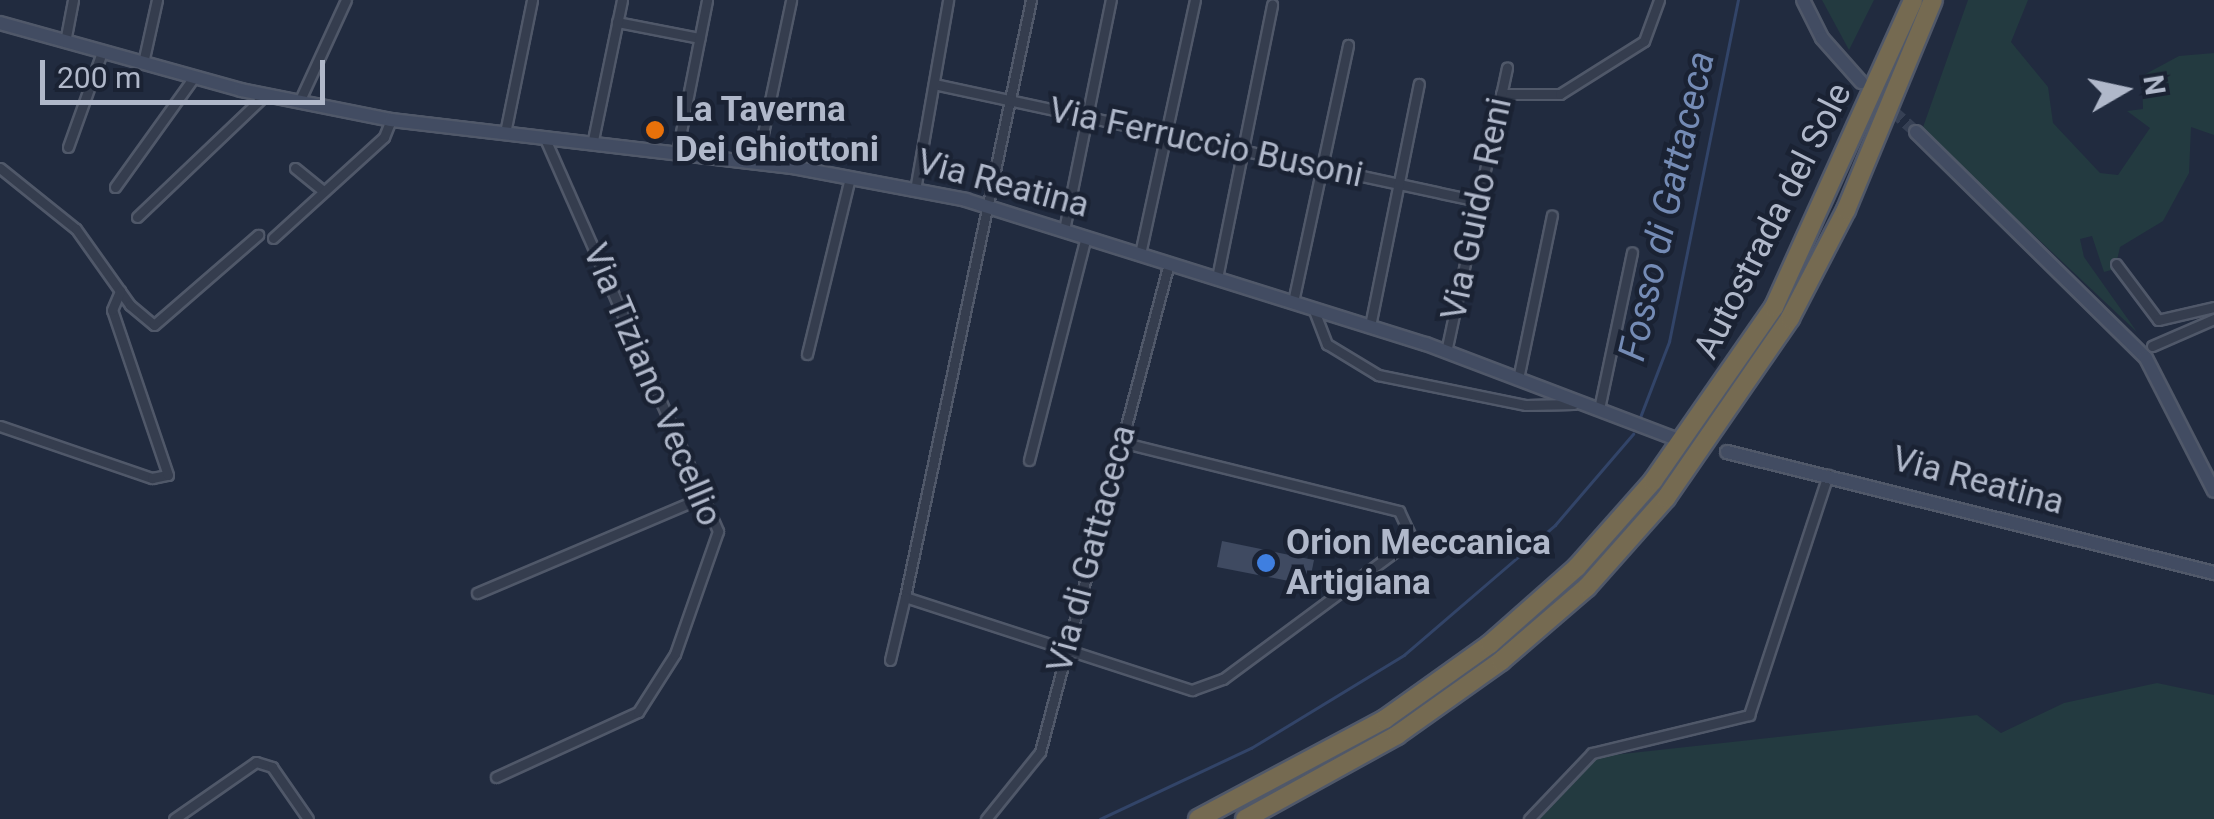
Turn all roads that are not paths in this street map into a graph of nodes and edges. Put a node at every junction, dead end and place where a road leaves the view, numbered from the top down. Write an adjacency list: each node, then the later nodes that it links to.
1 (73, 0): 20 (street)
2 (157, 0): 23 (street)
3 (346, 0): 32 (street)
4 (532, 0): 35 (street)
5 (622, 0): 17 (street)
6 (707, 0): 19 (street)
7 (791, 0): 43 (street)
8 (948, 0): 27 (street)
9 (1031, 0): 31 (street)
10 (1111, 0): 33 (street)
11 (1195, 0): 38 (street)
12 (1659, 0): 30 (street)
13 (1803, 0): 26 (street)
14 (1913, 0): 94 (highway, Autostrada del Sole)
15 (1933, 0): 95 (highway, Autostrada del Sole)
16 (1272, 4): 41 (street)
17 (617, 22): 19 (street); 39 (street)
18 (0, 23): 20 (street, Via Reatina)
19 (699, 38): 42 (street)
20 (65, 42): 22 (street, Via Reatina)
21 (1348, 45): 44 (street)
22 (102, 52): 23 (street, Via Reatina); 40 (street)
23 (142, 63): 25 (street, Via Reatina)
24 (1507, 67): 30 (street, Via Guido Reni)
25 (194, 78): 29 (street, Via Reatina); 49 (street)
26 (1861, 82)
27 (934, 84): 31 (street, Via Ferruccio Busoni); 50 (street)
28 (1419, 84): 48 (street)
29 (266, 94): 32 (street, Via Reatina); 55 (street)
30 (1501, 94): 52 (street, Via Guido Reni)
31 (1011, 101): 33 (street, Via Ferruccio Busoni); 53 (street)
32 (299, 102): 34 (street, Via Reatina)
33 (1087, 117): 38 (street, Via Ferruccio Busoni); 56 (street)
34 (392, 120): 35 (street, Via Reatina); 51 (street)
35 (506, 128): 37 (street, Via Reatina)
36 (1916, 132): 83 (street)
37 (542, 134): 39 (street, Via Reatina); 84 (street, Via Tiziano Vecellio)
38 (1166, 134): 41 (street, Via Ferruccio Busoni); 61 (street)
39 (593, 140): 42 (street, Via Reatina)
40 (68, 148)
41 (1243, 150): 44 (street, Via Ferruccio Busoni); 64 (street)
42 (677, 152): 43 (street, Via Reatina)
43 (758, 162): 47 (street, Via Reatina)
44 (1322, 167): 48 (street, Via Ferruccio Busoni); 66 (street)
45 (0, 168): 65 (street)
46 (296, 168): 51 (street)
47 (850, 178): 50 (street, Via Reatina); 73 (street)
48 (1399, 184): 52 (street, Via Ferruccio Busoni); 70 (street)
49 (114, 187)
50 (915, 190): 53 (street, Via Reatina)
51 (323, 191): 58 (street)
52 (1478, 201): 72 (street, Via Guido Reni)
53 (990, 207): 56 (street, Via Reatina); 87 (street)
54 (1552, 216): 74 (street)
55 (137, 217)
56 (1064, 230): 59 (street, Via Reatina)
57 (258, 235): 65 (street)
58 (272, 238)
59 (1086, 238): 61 (street, Via Reatina); 81 (street)
60 (1632, 252): 76 (street)
61 (1140, 254): 62 (street, Via Reatina)
62 (1169, 263): 64 (street, Via Reatina); 79 (street, Via di Gattaceca)
63 (2116, 264): 67 (street)
64 (1218, 278): 66 (street, Via Reatina)
65 (120, 291): 77 (street)
66 (1294, 302): 68 (street, Via Reatina)
67 (2214, 307)
68 (1313, 308): 70 (street, Via Reatina); 75 (street)
69 (2214, 320): 71 (street)
70 (1370, 326): 72 (street, Via Reatina)
71 (2152, 346)
72 (1446, 352): 74 (street, Via Reatina)
73 (806, 354)
74 (1518, 379): 75 (street, Via Reatina)
75 (1584, 404): 76 (street, Via Reatina)
76 (1599, 409): 78 (street, Via Reatina)
77 (0, 426)
78 (1674, 438)
79 (1120, 442): 88 (street, Via di Gattaceca); 88 (street)
80 (1727, 452): 82 (street, Via Reatina)
81 (1029, 460)
82 (1828, 474): 85 (street, Via Reatina); 96 (street)
83 (2214, 490)
84 (705, 496): 86 (street); 90 (street, Via Tiziano Vecellio)
85 (2214, 573)
86 (476, 593)
87 (905, 597): 88 (street); 89 (street)
88 (1065, 651): 93 (street, Via di Gattaceca)
89 (890, 660)
90 (496, 776)
91 (174, 819): 92 (street)
92 (308, 819)
93 (986, 819)
94 (1198, 819)
95 (1245, 819)
96 (1529, 819)

